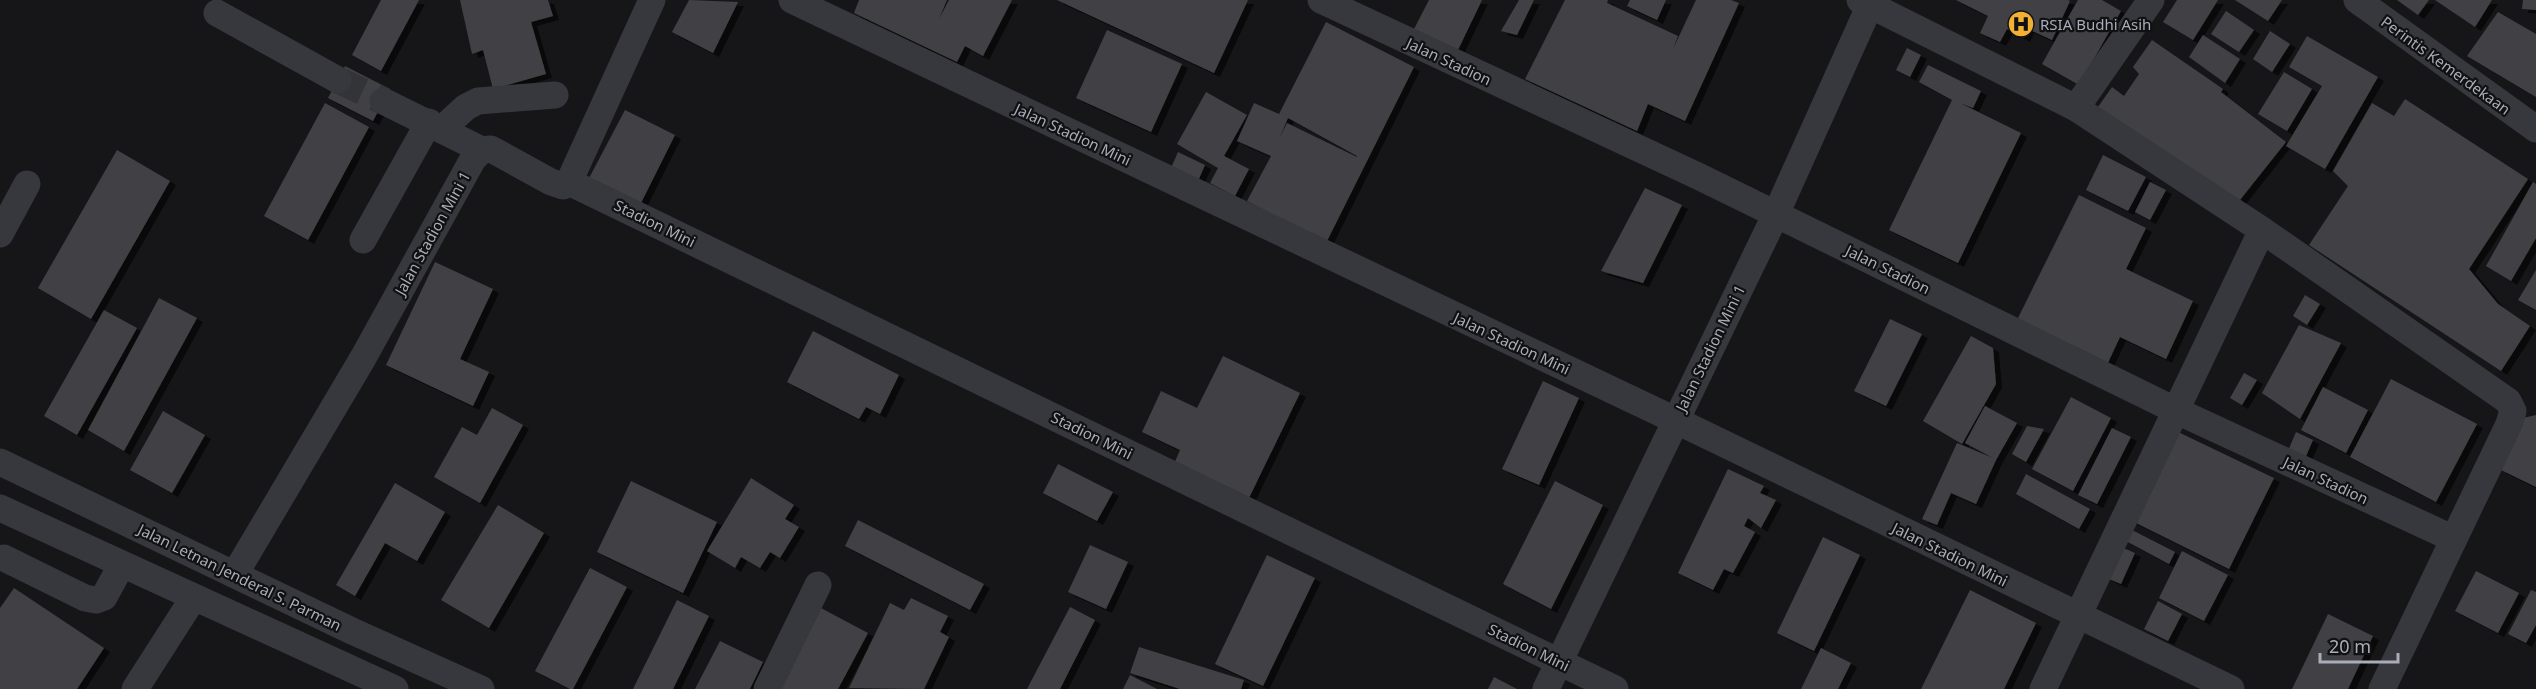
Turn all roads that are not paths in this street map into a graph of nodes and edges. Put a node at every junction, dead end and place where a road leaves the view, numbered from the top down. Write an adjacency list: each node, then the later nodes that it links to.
1 (652, 0): 15 (street)
2 (792, 0): 22 (street, Jalan Stadion Mini)
3 (1321, 0): 17 (street, Jalan Stadion)
4 (2151, 0): 11 (street)
5 (2357, 0): 13 (street, Perintis Kemerdekaan)
6 (1865, 2): 11 (street); 17 (street, Jalan Stadion Mini 1)
7 (217, 13): 8 (street)
8 (338, 80)
9 (555, 95): 12 (street)
10 (383, 101): 12 (street)
11 (2076, 108): 18 (street)
12 (435, 126): 14 (street); 20 (street)
13 (2536, 129)
14 (482, 150): 15 (street); 30 (street, Jalan Stadion Mini 1)
15 (569, 182): 36 (street, Stadion Mini)
16 (27, 183): 19 (street)
17 (1776, 214): 21 (street, Jalan Stadion); 22 (street, Jalan Stadion Mini 1)
18 (2262, 230): 21 (street); 26 (street)
19 (0, 234)
20 (363, 240)
21 (2177, 411): 26 (street, Jalan Stadion); 33 (street)
22 (1675, 420): 33 (street, Jalan Stadion Mini); 36 (street, Jalan Stadion Mini 1)
23 (0, 462): 24 (street, Jalan Letnan Jenderal S. Parman)
24 (92, 505): 27 (street); 30 (street, Jalan Letnan Jenderal S. Parman)
25 (12, 514): 27 (street); 28 (street)
26 (2454, 539): 45 (street)
27 (74, 543): 29 (street)
28 (2, 561): 29 (street)
29 (122, 564): 32 (street)
30 (235, 574): 34 (street, Jalan Letnan Jenderal S. Parman)
31 (818, 585): 40 (street)
32 (194, 597): 35 (street); 37 (street)
33 (2078, 617): 43 (street); 44 (street, Jalan Stadion Mini)
34 (352, 631): 35 (street); 39 (street, Jalan Letnan Jenderal S. Parman)
35 (338, 661): 38 (street)
36 (1559, 662): 41 (street, Jalan Stadion Mini 1); 42 (street, Stadion Mini)
37 (135, 689)
38 (395, 689)
39 (481, 689)
40 (767, 689)
41 (1546, 689)
42 (1615, 689)
43 (2043, 689)
44 (2231, 689)
45 (2382, 689)

